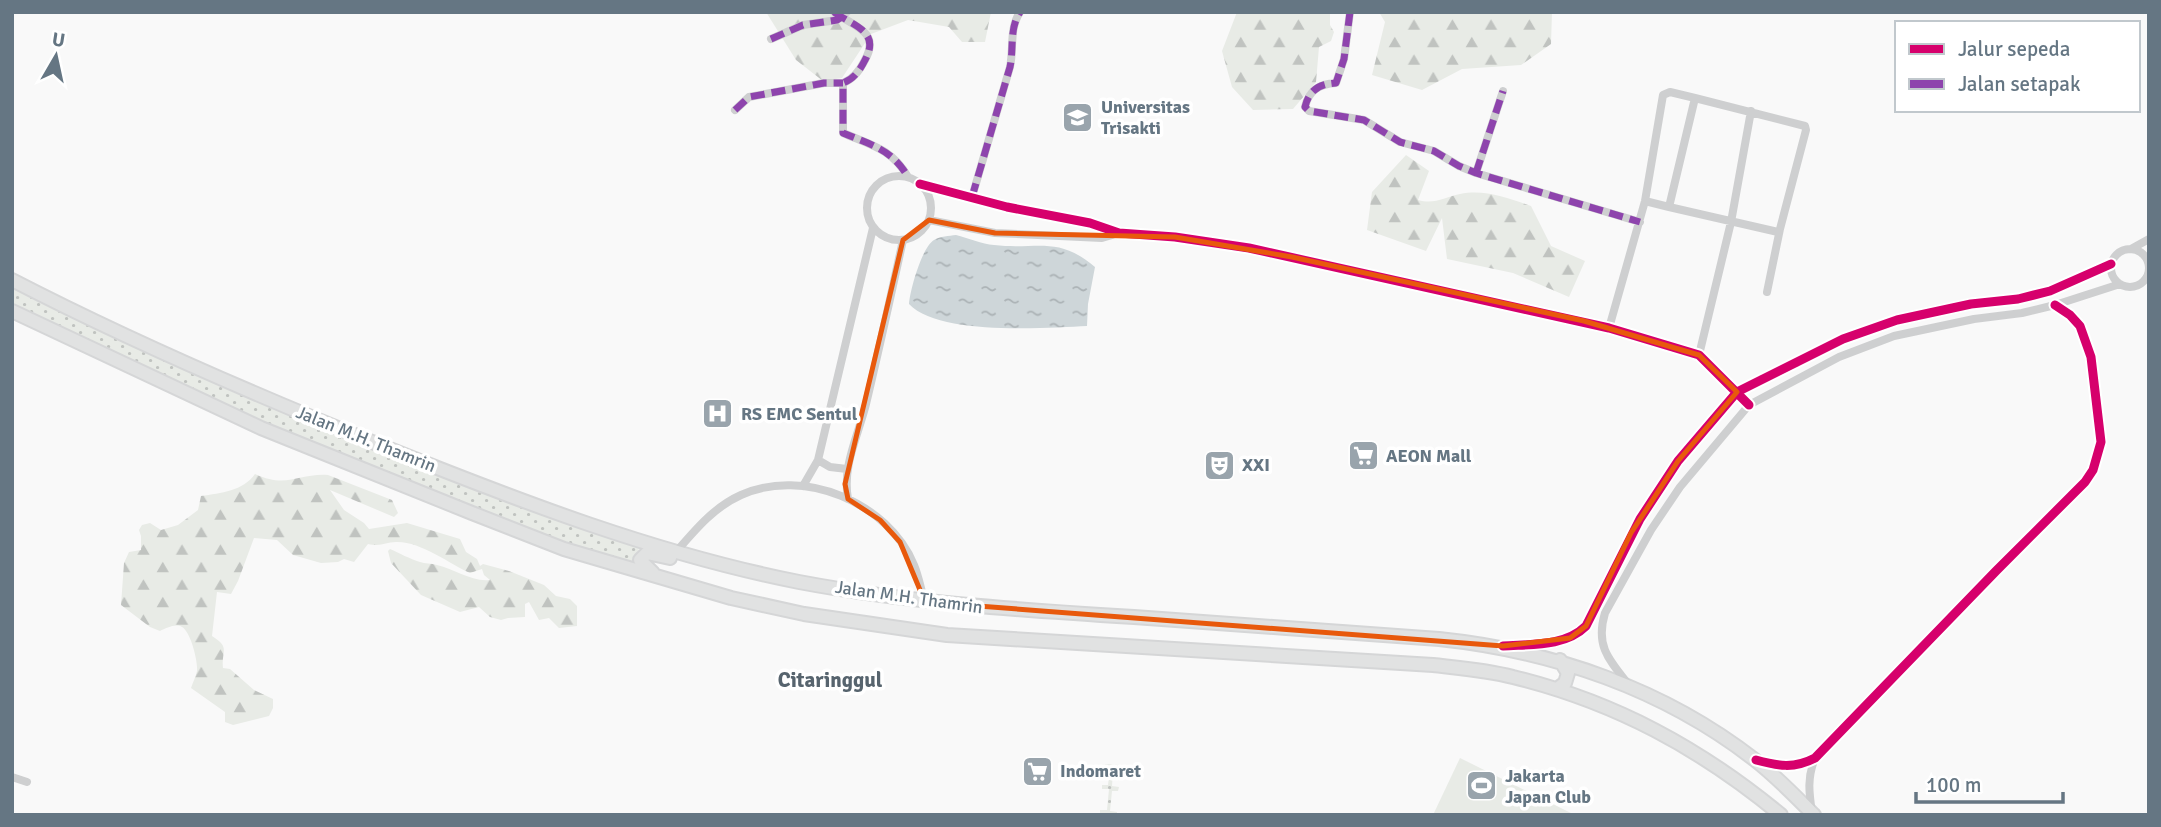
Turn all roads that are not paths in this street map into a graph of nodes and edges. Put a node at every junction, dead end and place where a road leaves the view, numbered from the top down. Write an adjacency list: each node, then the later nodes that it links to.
1 (1020, 12): 13 (street)
2 (1350, 12): 10 (street)
3 (841, 14): 4 (street); 5 (street)
4 (771, 39)
5 (843, 83): 8 (street); 11 (street)
6 (1503, 91): 10 (street)
7 (1695, 98): 9 (street); 14 (street); 15 (street)
8 (734, 110)
9 (1751, 111): 18 (street); 20 (street)
10 (1476, 173): 17 (street)
11 (908, 177): 12 (street); 19 (street)
12 (920, 184): 13 (street); 16 (street)
13 (972, 197): 21 (street)
14 (1645, 201): 15 (street); 17 (street)
15 (1669, 207): 18 (street)
16 (929, 220): 21 (street); 23 (street)
17 (1640, 222): 32 (street)
18 (1731, 222): 20 (street); 33 (street)
19 (873, 228): 23 (street); 36 (street)
20 (1780, 229): 29 (street)
21 (1119, 233): 32 (street)
22 (2149, 239): 24 (street)
23 (903, 240): 38 (street)
24 (2131, 249): 25 (street); 26 (street)
25 (2111, 264): 28 (street); 34 (street)
26 (2149, 266): 28 (street)
27 (12, 280): 42 (main road, Jalan M.H. Thamrin)
28 (2120, 284): 30 (street)
29 (1767, 292)
30 (2055, 305): 35 (street); 52 (street)
31 (12, 311): 44 (main road, Jalan M.H. Thamrin)
32 (1609, 328): 33 (street)
33 (1699, 355): 34 (street)
34 (1737, 392): 35 (street); 37 (street)
35 (1749, 405): 39 (street)
36 (818, 460): 38 (street); 40 (street)
37 (1678, 461): 39 (street); 46 (street)
38 (846, 469): 41 (street)
39 (1693, 471): 49 (street)
40 (803, 486): 41 (street); 42 (street)
41 (848, 499): 45 (street)
42 (676, 552): 43 (main road, Jalan M.H. Thamrin)
43 (704, 561): 44 (main road); 45 (main road, Jalan M.H. Thamrin)
44 (672, 581): 50 (main road, Jalan M.H. Thamrin)
45 (925, 602): 46 (main road, Jalan M.H. Thamrin)
46 (1503, 646): 47 (main road, Jalan M.H. Thamrin)
47 (1560, 660): 48 (main road, Jalan M.H. Thamrin); 50 (main road)
48 (1590, 671): 49 (main road, Jalan M.H. Thamrin); 51 (main road)
49 (1630, 687): 53 (main road, Jalan M.H. Thamrin)
50 (1557, 689): 51 (main road, Jalan M.H. Thamrin)
51 (1583, 697): 57 (main road, Jalan M.H. Thamrin)
52 (1815, 758): 53 (street); 56 (street)
53 (1756, 760): 56 (main road, Jalan M.H. Thamrin)
54 (12, 777): 55 (street)
55 (27, 782)
56 (1813, 814)
57 (1781, 815)

